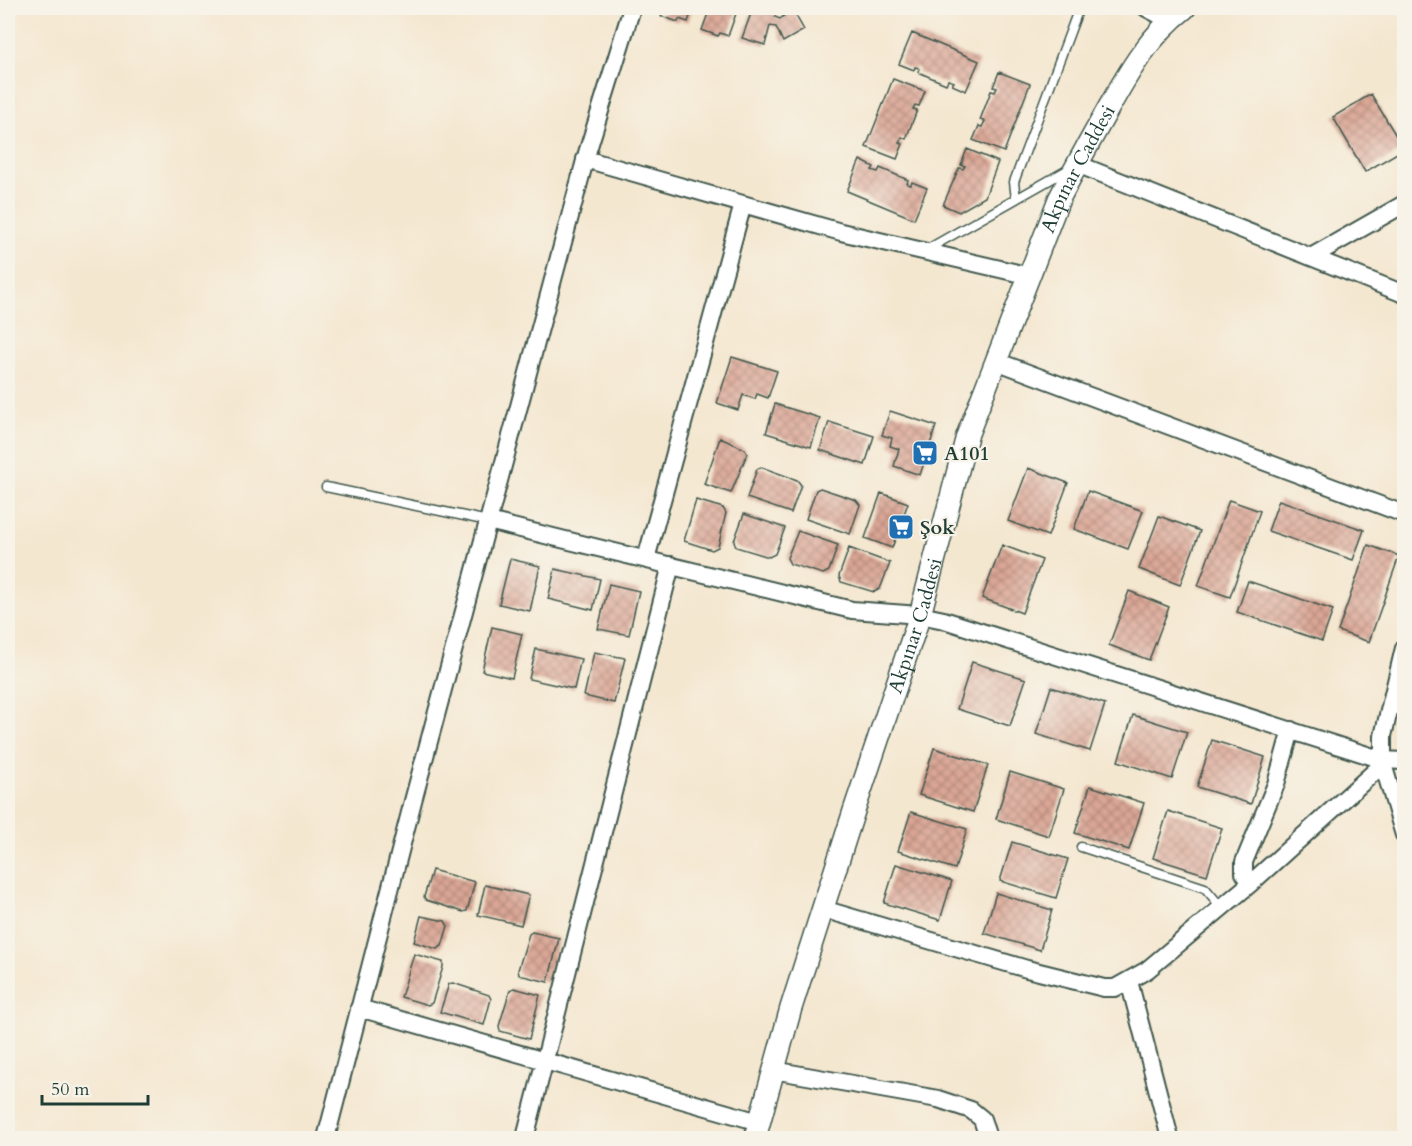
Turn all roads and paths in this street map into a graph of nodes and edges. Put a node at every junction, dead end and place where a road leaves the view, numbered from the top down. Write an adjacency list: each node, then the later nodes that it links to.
1 (632, 8): 5 (street)
2 (1079, 8): 7 (lane)
3 (1146, 8): 4 (street)
4 (1177, 14): 6 (street, Akpınar Caddesi)
5 (585, 159): 8 (street); 17 (street)
6 (1077, 164): 7 (lane); 11 (street); 12 (street, Akpınar Caddesi)
7 (1016, 199): 10 (lane)
8 (743, 204): 10 (street); 18 (street)
9 (1404, 204): 11 (street)
10 (925, 251): 12 (street)
11 (1311, 257): 13 (street)
12 (1030, 276): 14 (street, Akpınar Caddesi)
13 (1404, 294)
14 (996, 361): 16 (street); 20 (street, Akpınar Caddesi)
15 (326, 487): 17 (lane)
16 (1404, 514)
17 (488, 521): 18 (street); 31 (street)
18 (646, 559): 19 (street)
19 (671, 565): 20 (street); 32 (street)
20 (920, 615): 22 (street); 29 (street, Akpınar Caddesi)
21 (1404, 648): 24 (street)
22 (1291, 730): 24 (street); 27 (street)
23 (1404, 761): 24 (street)
24 (1383, 762): 25 (street); 27 (street)
25 (1404, 836)
26 (1081, 847): 28 (lane)
27 (1251, 884): 28 (street)
28 (1222, 908): 30 (street)
29 (823, 909): 30 (street); 33 (street, Akpınar Caddesi)
30 (1130, 981): 38 (street)
31 (359, 1008): 32 (street); 35 (street)
32 (546, 1061): 34 (street); 36 (street)
33 (773, 1070): 34 (street, Akpınar Caddesi); 37 (street)
34 (757, 1130)
35 (326, 1138)
36 (525, 1138)
37 (988, 1138)
38 (1170, 1138)

